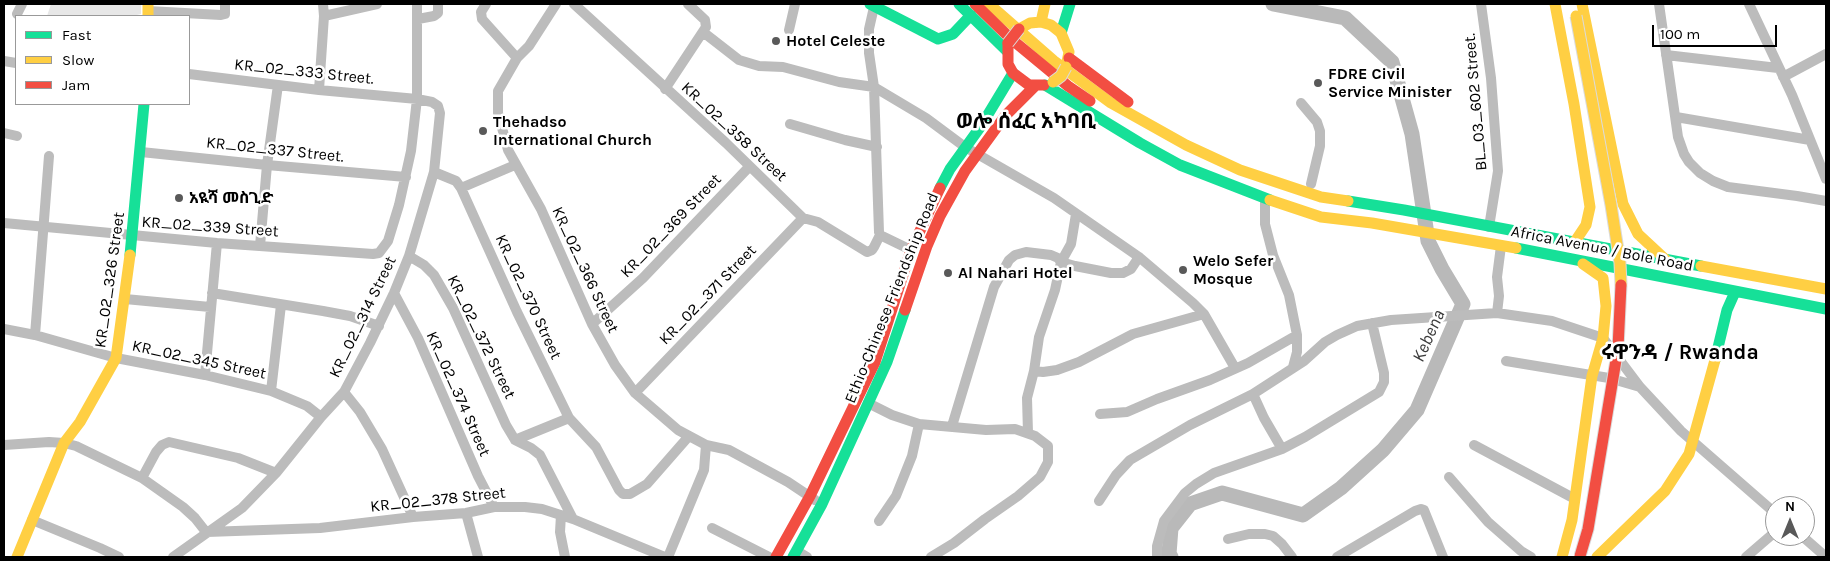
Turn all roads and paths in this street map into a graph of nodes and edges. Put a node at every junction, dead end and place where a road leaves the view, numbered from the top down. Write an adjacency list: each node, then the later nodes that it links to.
1 (225, 4): 25 (street)
2 (323, 4): 26 (street)
3 (377, 4): 26 (street)
4 (417, 4): 27 (street, KR_02_314 Street)
5 (438, 4): 27 (street)
6 (486, 4): 37 (street)
7 (556, 4): 37 (street)
8 (574, 4): 46 (street, KR_02_358 Street)
9 (688, 4): 31 (street)
10 (795, 4): 30 (street)
11 (959, 4): 24 (main road, Africa Avenue / Bole Road)
12 (989, 4): 72 (main road, Africa Avenue / Bole Road)
13 (1003, 4): 29 (main road)
14 (1045, 4): 28 (main road)
15 (1070, 4): 32 (main road)
16 (1481, 4): 78 (street, BL_03_602 Street.)
17 (1555, 4): 82 (main road)
18 (1564, 4): 176 (main road)
19 (1573, 4): 176 (main road, bridge)
20 (1582, 4): 89 (main road)
21 (1660, 4): 36 (street)
22 (1748, 4): 39 (street)
23 (872, 6): 24 (main road); 44 (street)
24 (973, 9): 33 (main road, Africa Avenue / Bole Road); 76 (main road, Africa Avenue / Bole Road)
25 (148, 10)
26 (324, 16): 47 (street)
27 (418, 19): 48 (street, KR_02_314 Street)
28 (1041, 22): 29 (main road); 32 (main road)
29 (1021, 28): 34 (main road, bridge)
30 (789, 30)
31 (703, 32): 44 (street); 46 (street)
32 (1062, 33): 38 (main road)
33 (996, 40): 34 (main road, Africa Avenue / Bole Road); 43 (main road)
34 (1008, 47): 40 (main road)
35 (1826, 54): 39 (street)
36 (1666, 55): 39 (street); 52 (street)
37 (517, 58): 62 (street, KR_02_366 Street)
38 (1067, 62): 45 (main road, bridge); 68 (main road, Africa Avenue / Bole Road)
39 (1781, 72): 56 (street)
40 (1013, 73): 43 (main road, Ethio-Chinese Friendship Road); 45 (main road)
41 (190, 74): 42 (street, KR_02_333 Street.)
42 (278, 85): 47 (street, KR_02_333 Street.); 63 (street)
43 (1006, 86): 58 (main road, Ethio-Chinese Friendship Road)
44 (874, 87): 57 (street); 58 (street)
45 (1044, 87): 49 (main road, Ethio-Chinese Friendship Road); 49 (main road); 70 (main road, Africa Avenue / Bole Road)
46 (665, 89): 64 (street, KR_02_358 Street)
47 (320, 90): 48 (street, KR_02_333 Street.)
48 (417, 99): 65 (street, KR_02_333 Street.); 66 (street, KR_02_314 Street)
49 (1019, 102): 60 (main road, Ethio-Chinese Friendship Road)
50 (1301, 103): 68 (street)
51 (144, 105): 59 (main road, KR_02_326 Street)
52 (1676, 117): 56 (street); 71 (street)
53 (790, 124): 57 (street)
54 (4, 132): 55 (street)
55 (17, 136)
56 (1810, 140): 67 (street)
57 (877, 146): 79 (street)
58 (965, 147): 60 (street); 86 (main road, Ethio-Chinese Friendship Road)
59 (141, 152): 63 (street, KR_02_337 Street.); 80 (main road, KR_02_326 Street)
60 (978, 154): 73 (street); 123 (main road, Ethio-Chinese Friendship Road)
61 (49, 156): 77 (street)
62 (515, 164): 69 (street); 105 (street, KR_02_366 Street)
63 (267, 165): 66 (street, KR_02_337 Street.); 83 (street)
64 (749, 167): 74 (street, KR_02_358 Street); 105 (street, KR_02_369 Street)
65 (434, 172): 69 (street); 87 (street, KR_02_314 Street)
66 (406, 178): 85 (street, KR_02_314 Street)
67 (1826, 179)
68 (1311, 184): 72 (main road, Africa Avenue / Bole Road)
69 (461, 188): 126 (street, KR_02_370 Street)
70 (1264, 198): 76 (main road, Africa Avenue / Bole Road); 109 (street)
71 (1826, 201)
72 (1375, 205): 78 (main road, Africa Avenue / Bole Road)
73 (1076, 214): 88 (street); 91 (street)
74 (803, 218): 79 (street, KR_02_358 Street); 121 (street, KR_02_371 Street)
75 (4, 223): 77 (street, KR_02_339 Street)
76 (1372, 223): 84 (main road, Africa Avenue / Bole Road)
77 (44, 226): 80 (street, KR_02_339 Street); 108 (street)
78 (1488, 227): 82 (main road, Africa Avenue / Bole Road)
79 (880, 235): 86 (street)
80 (133, 236): 81 (street, KR_02_339 Street); 97 (main road, KR_02_326 Street)
81 (217, 243): 83 (street, KR_02_339 Street); 95 (street)
82 (1574, 243): 89 (main road, Africa Avenue / Bole Road)
83 (260, 246): 85 (street, KR_02_339 Street)
84 (1501, 246): 90 (main road, Africa Avenue / Bole Road); 102 (street)
85 (384, 249)
86 (911, 250): 141 (main road, Ethio-Chinese Friendship Road)
87 (409, 256): 96 (street, KR_02_314 Street); 131 (street, KR_02_372 Street)
88 (1139, 257): 91 (street); 103 (street)
89 (1666, 260): 92 (main road, Africa Avenue / Bole Road)
90 (1578, 261): 94 (main road, Africa Avenue / Bole Road); 110 (main road)
91 (1061, 262): 115 (street); 128 (street)
92 (1806, 285): 93 (main road, Africa Avenue / Bole Road); 98 (main road)
93 (1826, 289)
94 (1736, 292): 98 (main road, Africa Avenue / Bole Road); 133 (main road)
95 (212, 293): 99 (street); 100 (street)
96 (394, 293): 106 (street, KR_02_314 Street); 146 (street, KR_02_374 Street)
97 (125, 300): 100 (street); 111 (main road, KR_02_326 Street)
98 (1803, 304): 101 (main road, Africa Avenue / Bole Road)
99 (281, 305): 106 (street); 119 (street)
100 (210, 307): 116 (street)
101 (1826, 309)
102 (1497, 313): 104 (street); 110 (street)
103 (1204, 314): 113 (street); 115 (street)
104 (1372, 323): 114 (street); 137 (street)
105 (592, 324): 121 (street, KR_02_366 Street)
106 (378, 326): 120 (street, KR_02_314 Street)
107 (4, 329): 108 (street, KR_02_345 Street)
108 (35, 335): 111 (street, KR_02_345 Street)
109 (1297, 335): 113 (street); 114 (street)
110 (1602, 338): 117 (main road); 118 (street)
111 (116, 358): 116 (street, KR_02_345 Street); 132 (main road, KR_02_326 Street)
112 (1506, 361): 117 (street)
113 (1235, 368): 124 (street)
114 (1294, 368): 122 (street)
115 (1034, 371): 129 (street)
116 (205, 375): 119 (street, KR_02_345 Street)
117 (1592, 376): 118 (street); 142 (main road)
118 (1640, 387): 133 (street)
119 (271, 391): 125 (street, KR_02_345 Street)
120 (344, 392): 125 (street, KR_02_314 Street); 149 (street)
121 (635, 393): 130 (street, KR_02_366 Street)
122 (1253, 394): 137 (street); 143 (street)
123 (868, 403): 127 (street); 144 (main road, Ethio-Chinese Friendship Road)
124 (1100, 414)
125 (321, 416): 138 (street, KR_02_314 Street)
126 (569, 418): 130 (street, KR_02_370 Street); 131 (street)
127 (919, 424): 128 (street); 152 (street)
128 (952, 426): 129 (street)
129 (1028, 433): 169 (street)
130 (689, 436): 136 (street, KR_02_366 Street)
131 (515, 440): 150 (street)
132 (64, 443): 135 (street); 140 (street); 151 (main road, KR_02_326 Street)
133 (1693, 443): 145 (street); 177 (main road)
134 (1474, 444): 142 (street)
135 (4, 445)
136 (706, 445): 141 (street, KR_02_366 Street); 165 (street)
137 (1282, 449): 170 (street)
138 (276, 473): 140 (street); 154 (street, KR_02_314 Street)
139 (1449, 477): 174 (street)
140 (142, 478): 154 (street)
141 (810, 496): 144 (street, KR_02_366 Street); 167 (main road, Ethio-Chinese Friendship Road)
142 (1575, 499): 175 (main road)
143 (1099, 501)
144 (822, 504): 159 (main road, Ethio-Chinese Friendship Road)
145 (1765, 504)
146 (494, 507): 147 (street, KR_02_378 Street); 148 (street, KR_02_378 Street)
147 (466, 513): 149 (street, KR_02_378 Street); 163 (street)
148 (561, 515): 150 (street, KR_02_378 Street); 164 (street)
149 (413, 517): 154 (street, KR_02_378 Street)
150 (572, 519): 165 (street, KR_02_378 Street)
151 (32, 520): 160 (main road, KR_02_326 Street); 161 (street)
152 (879, 522)
153 (712, 528): 166 (street)
154 (206, 532): 162 (street)
155 (1228, 539): 171 (street)
156 (1765, 541): 178 (street)
157 (1813, 546): 179 (street)
158 (1355, 553): 172 (street); 173 (street)
159 (795, 554): 168 (street)
160 (17, 557)
161 (119, 557)
162 (173, 557)
163 (478, 557)
164 (565, 557)
165 (666, 557)
166 (769, 557)
167 (776, 557)
168 (807, 557)
169 (931, 557)
170 (1157, 557)
171 (1292, 557)
172 (1337, 557)
173 (1443, 557)
174 (1531, 557)
175 (1562, 557)
176 (1576, 557)
177 (1598, 557)
178 (1746, 557)
179 (1826, 557)

